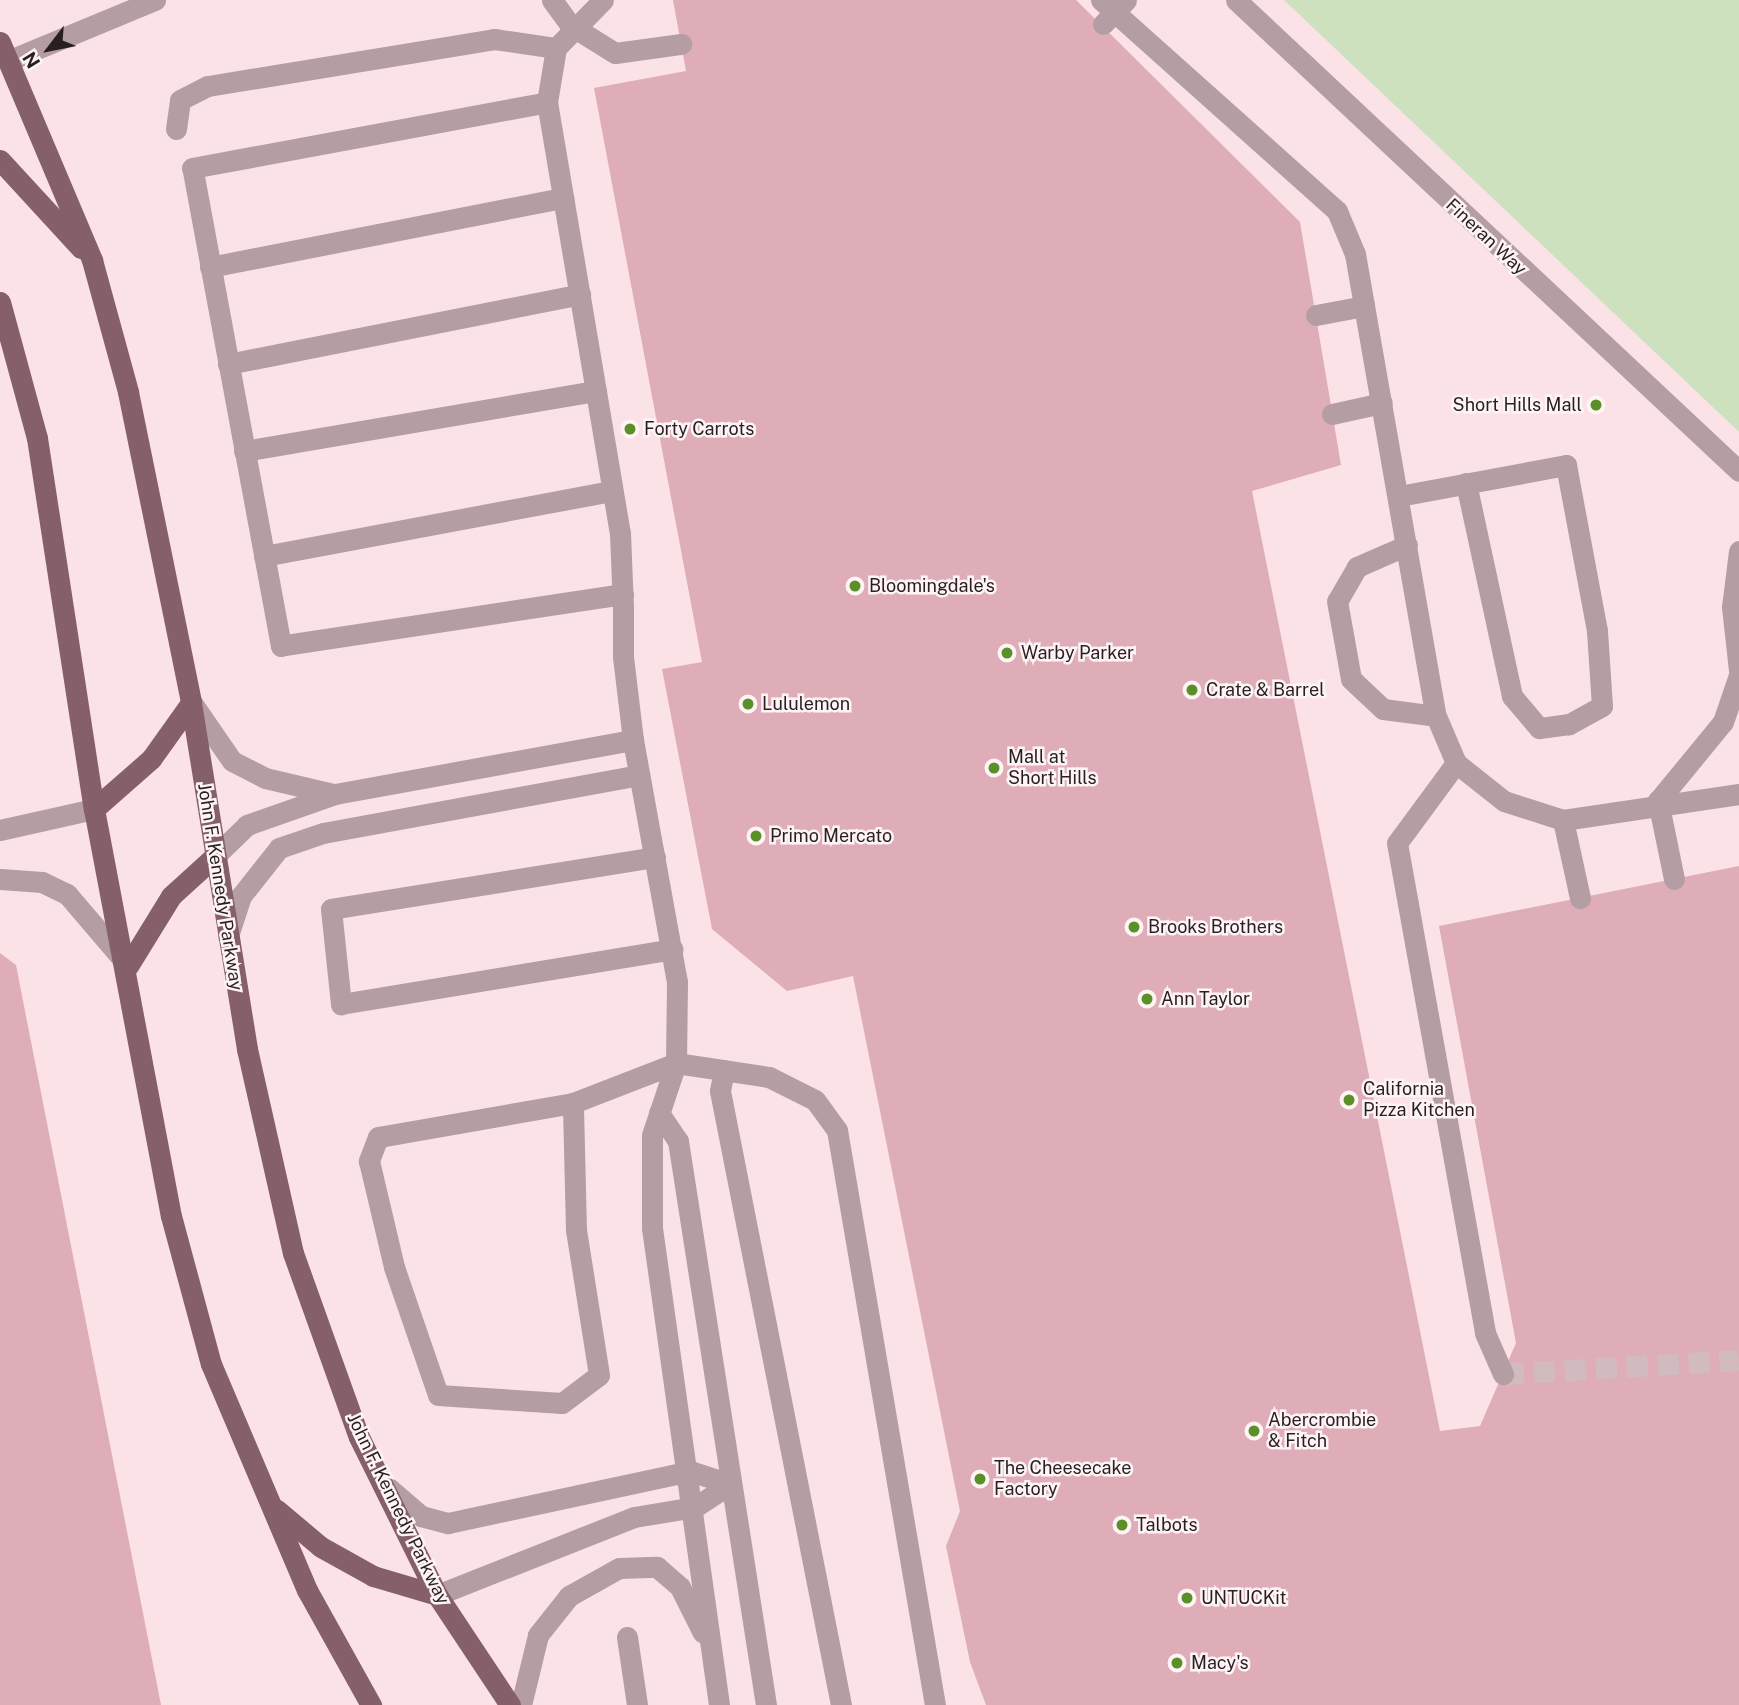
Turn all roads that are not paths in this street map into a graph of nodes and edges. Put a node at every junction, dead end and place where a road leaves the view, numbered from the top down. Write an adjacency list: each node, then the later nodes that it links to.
1 (155, 0): 10 (street)
2 (552, 0): 8 (street, bridge)
3 (603, 0): 9 (street)
4 (1101, 0): 19 (street)
5 (1126, 0): 7 (street, bridge)
6 (1236, 0): 26 (street, Fineran Way)
7 (1103, 24)
8 (681, 44)
9 (556, 48): 11 (street); 12 (street)
10 (3, 54): 15 (main road, John F. Kennedy Parkway)
11 (547, 102): 14 (street); 16 (street)
12 (176, 129)
13 (0, 160): 15 (main road)
14 (563, 198): 16 (street); 17 (street)
15 (92, 260): 35 (main road, John F. Kennedy Parkway)
16 (210, 267): 21 (street)
17 (580, 294): 21 (street); 22 (street)
18 (0, 302): 43 (main road)
19 (1364, 306): 20 (street); 23 (street)
20 (1316, 315)
21 (228, 364): 25 (street)
22 (596, 390): 25 (street); 28 (street)
23 (1382, 403): 24 (street); 29 (street)
24 (1332, 414)
25 (244, 451): 32 (street)
26 (1739, 471)
27 (1466, 483): 27 (street); 29 (street)
28 (612, 491): 32 (street); 33 (street)
29 (1399, 496): 30 (street)
30 (1407, 545): 36 (street); 36 (street)
31 (1739, 551): 34 (street)
32 (264, 556): 33 (street)
33 (622, 594): 37 (street)
34 (1739, 673): 42 (street)
35 (191, 703): 40 (street); 43 (main road); 46 (main road, John F. Kennedy Parkway)
36 (1437, 716): 38 (street)
37 (633, 740): 39 (street); 40 (street)
38 (1456, 764): 44 (street); 58 (street)
39 (639, 775): 47 (street); 51 (street)
40 (335, 794): 46 (street)
41 (1739, 794): 42 (street)
42 (1658, 801): 44 (street); 49 (street)
43 (94, 809): 45 (street); 53 (main road)
44 (1563, 820): 50 (street)
45 (0, 830)
46 (214, 857): 51 (main road, John F. Kennedy Parkway); 53 (main road)
47 (655, 857): 52 (street); 52 (street)
48 (0, 879): 53 (street)
49 (1674, 879)
50 (1580, 898)
51 (228, 936): 60 (main road, John F. Kennedy Parkway)
52 (672, 949): 54 (street)
53 (128, 966): 62 (main road)
54 (676, 1063): 55 (street); 56 (street); 57 (street)
55 (724, 1070): 73 (street); 74 (street)
56 (573, 1103): 56 (street)
57 (659, 1113): 59 (street); 61 (street)
58 (1503, 1374)
59 (690, 1471): 60 (street); 61 (street); 63 (street)
60 (380, 1479): 64 (main road, John F. Kennedy Parkway)
61 (730, 1484): 63 (street); 72 (street)
62 (272, 1507): 64 (main road); 67 (main road)
63 (695, 1507): 64 (street); 66 (street)
64 (437, 1595): 68 (main road, John F. Kennedy Parkway)
65 (626, 1637): 70 (street)
66 (710, 1644): 69 (street); 71 (street)
67 (371, 1705)
68 (510, 1705)
69 (521, 1705)
70 (637, 1705)
71 (719, 1705)
72 (766, 1705)
73 (841, 1705)
74 (934, 1705)

